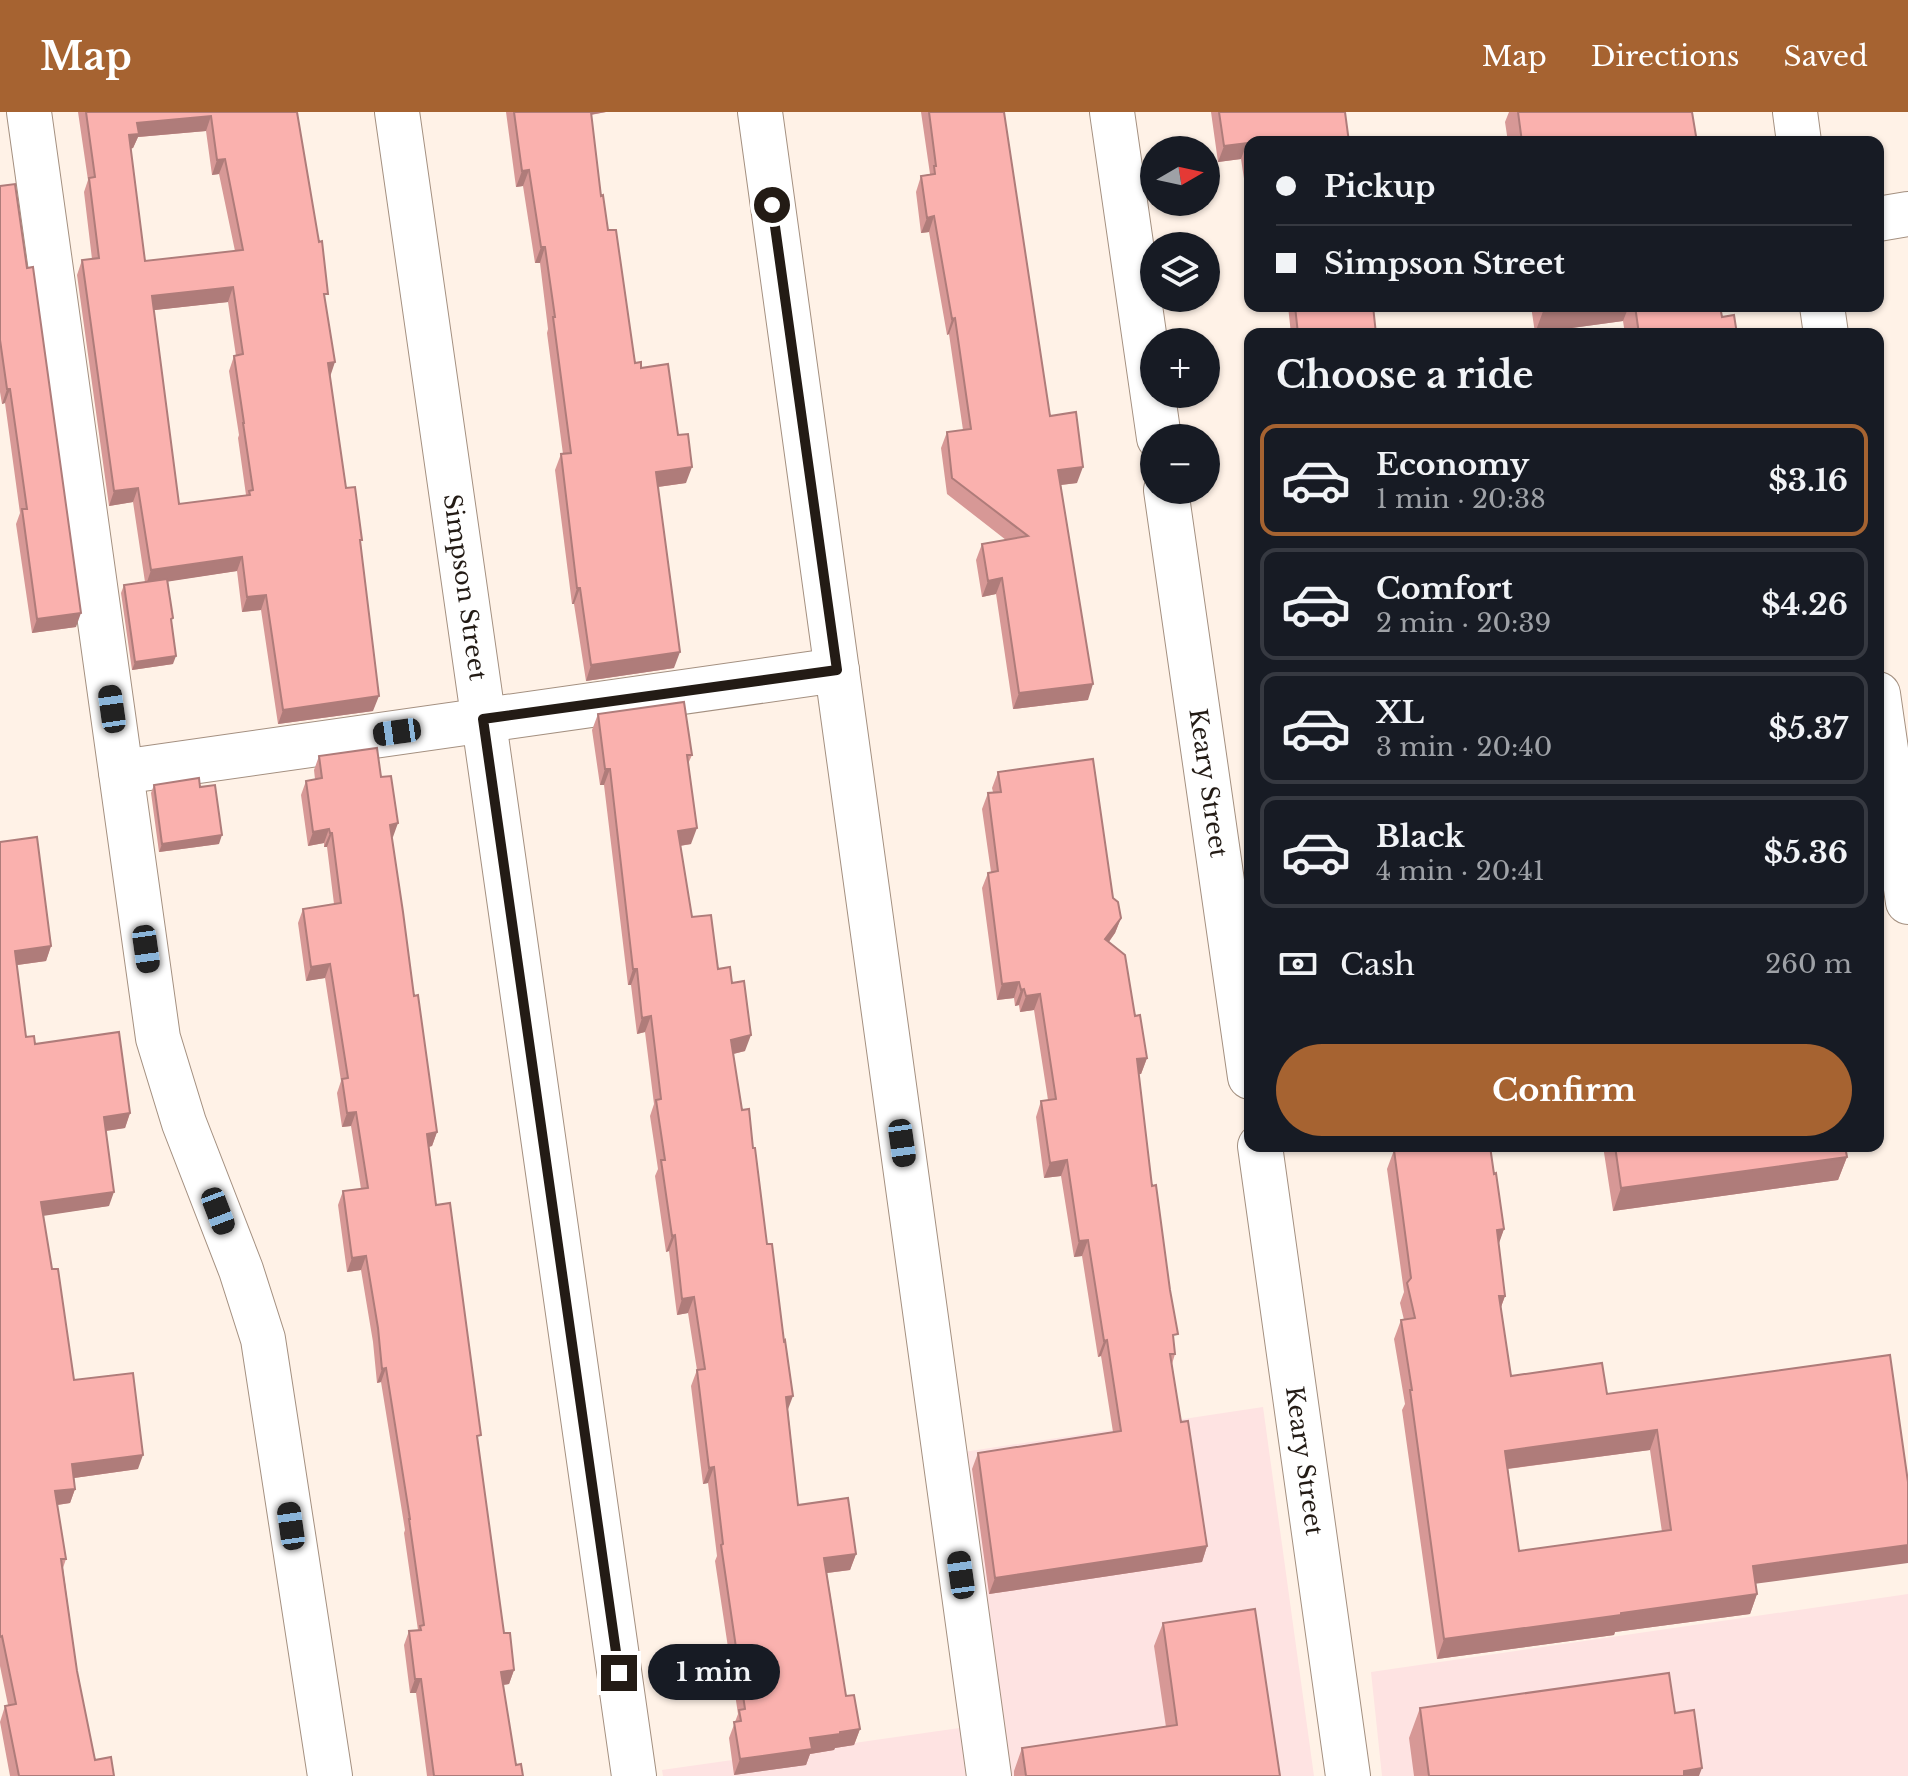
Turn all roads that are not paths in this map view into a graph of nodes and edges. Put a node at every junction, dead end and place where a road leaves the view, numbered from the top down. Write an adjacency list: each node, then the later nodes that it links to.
1 (29, 112): 14 (street)
2 (397, 112): 12 (street, Simpson Street)
3 (760, 112): 11 (street)
4 (1112, 112): 9 (street)
5 (1795, 112): 6 (street)
6 (1798, 136)
7 (1908, 214): 8 (street)
8 (1884, 218)
9 (1157, 424)
10 (1168, 504): 16 (street, Keary Street)
11 (837, 670): 12 (street); 20 (street)
12 (483, 719): 14 (street); 19 (street, Simpson Street)
13 (1884, 736): 15 (street)
14 (121, 772): 18 (street)
15 (1908, 902)
16 (1244, 1035)
17 (1261, 1152): 21 (street, Keary Street)
18 (330, 1776)
19 (634, 1776)
20 (989, 1776)
21 (1348, 1776)

